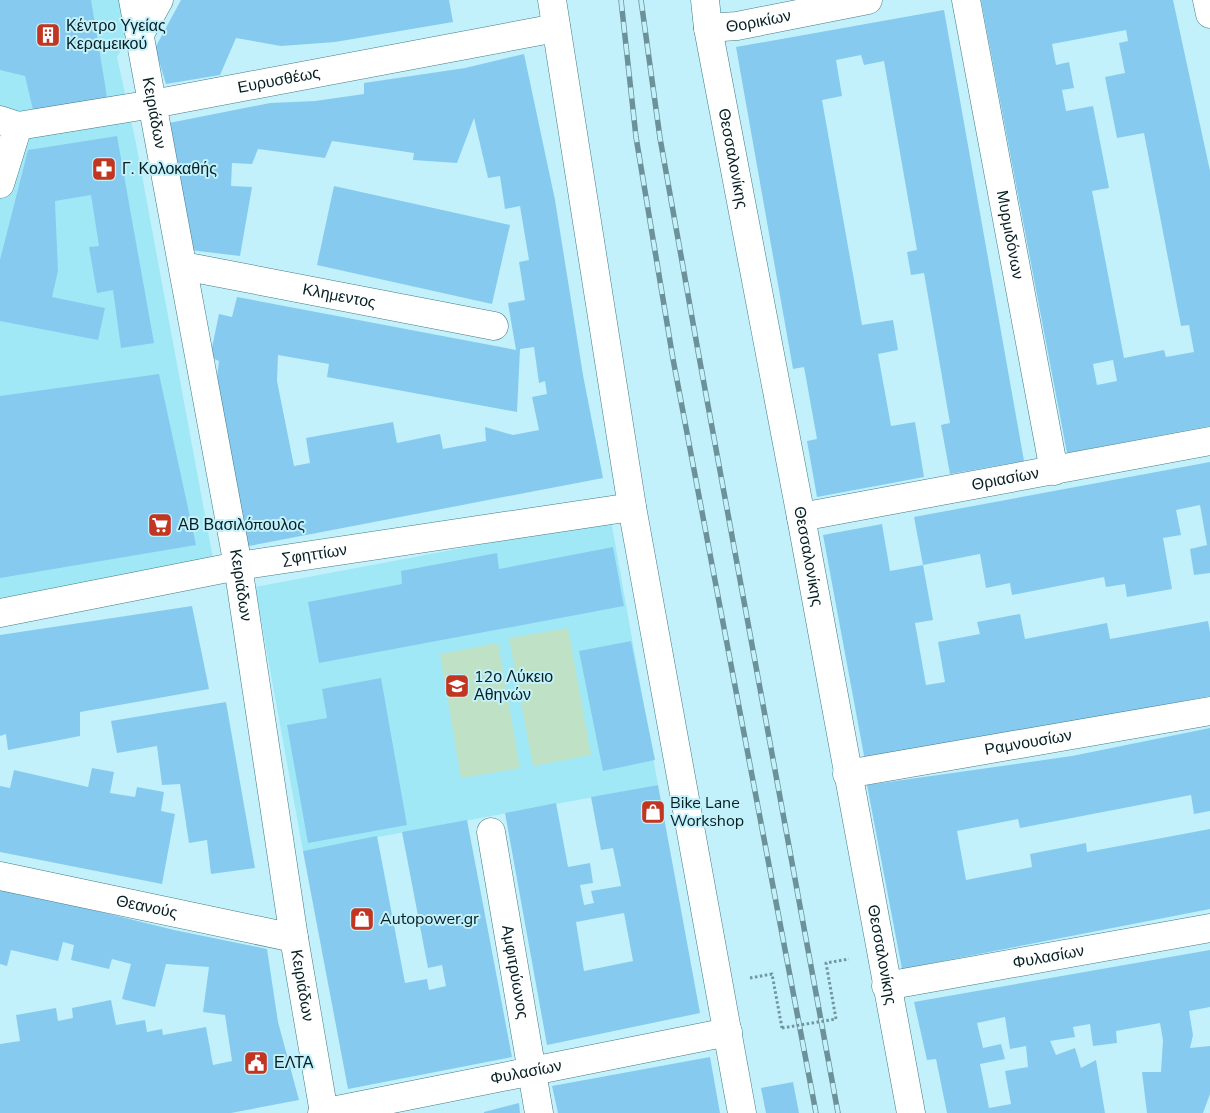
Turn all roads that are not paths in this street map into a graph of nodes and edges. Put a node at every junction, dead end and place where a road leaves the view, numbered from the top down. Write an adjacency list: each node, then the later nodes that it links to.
1 (133, 0): 11 (street, Κειριάδων)
2 (159, 0): 11 (street)
3 (552, 0): 9 (street)
4 (705, 0): 10 (street, Θεσσαλονίκης)
5 (868, 0): 10 (street, Θορικίων)
6 (966, 0): 18 (street, Μυρμιδόνων)
7 (1207, 0): 8 (street)
8 (1210, 14)
9 (556, 28): 12 (street, Ευρυσθέως); 19 (street)
10 (708, 28): 20 (street, Θεσσαλονίκης)
11 (140, 34): 12 (street, Κειριάδων)
12 (154, 104): 13 (street, Ευρυσθέως); 15 (street, Κειριάδων)
13 (9, 123): 14 (street)
14 (0, 184)
15 (184, 266): 16 (street, Κλημεντος); 21 (street, Κειριάδων)
16 (494, 326)
17 (1210, 441): 18 (street, Θριασίων)
18 (1054, 471): 20 (street, Θριασίων)
19 (632, 507): 21 (street, Σφηττίων); 30 (street)
20 (801, 517): 24 (street, Θεσσαλονίκης)
21 (238, 566): 22 (street, Σφηττίων); 28 (street, Κειριάδων)
22 (0, 613)
23 (1210, 711): 24 (street, Ραμνουσίων)
24 (847, 774): 29 (street, Θεσσαλονίκης)
25 (490, 832): 31 (street, Αμφιτρύωνος)
26 (0, 876): 28 (street, Θεανούς)
27 (1210, 928): 29 (street, Φυλασίων)
28 (294, 938): 32 (street, Κειριάδων)
29 (886, 986): 35 (street, Θεσσαλονίκης)
30 (728, 1032): 31 (street, Φυλασίων); 34 (street)
31 (531, 1070): 32 (street, Φυλασίων); 33 (street, Αμφιτρύωνος)
32 (323, 1113)
33 (539, 1113)
34 (742, 1113)
35 (911, 1113)

